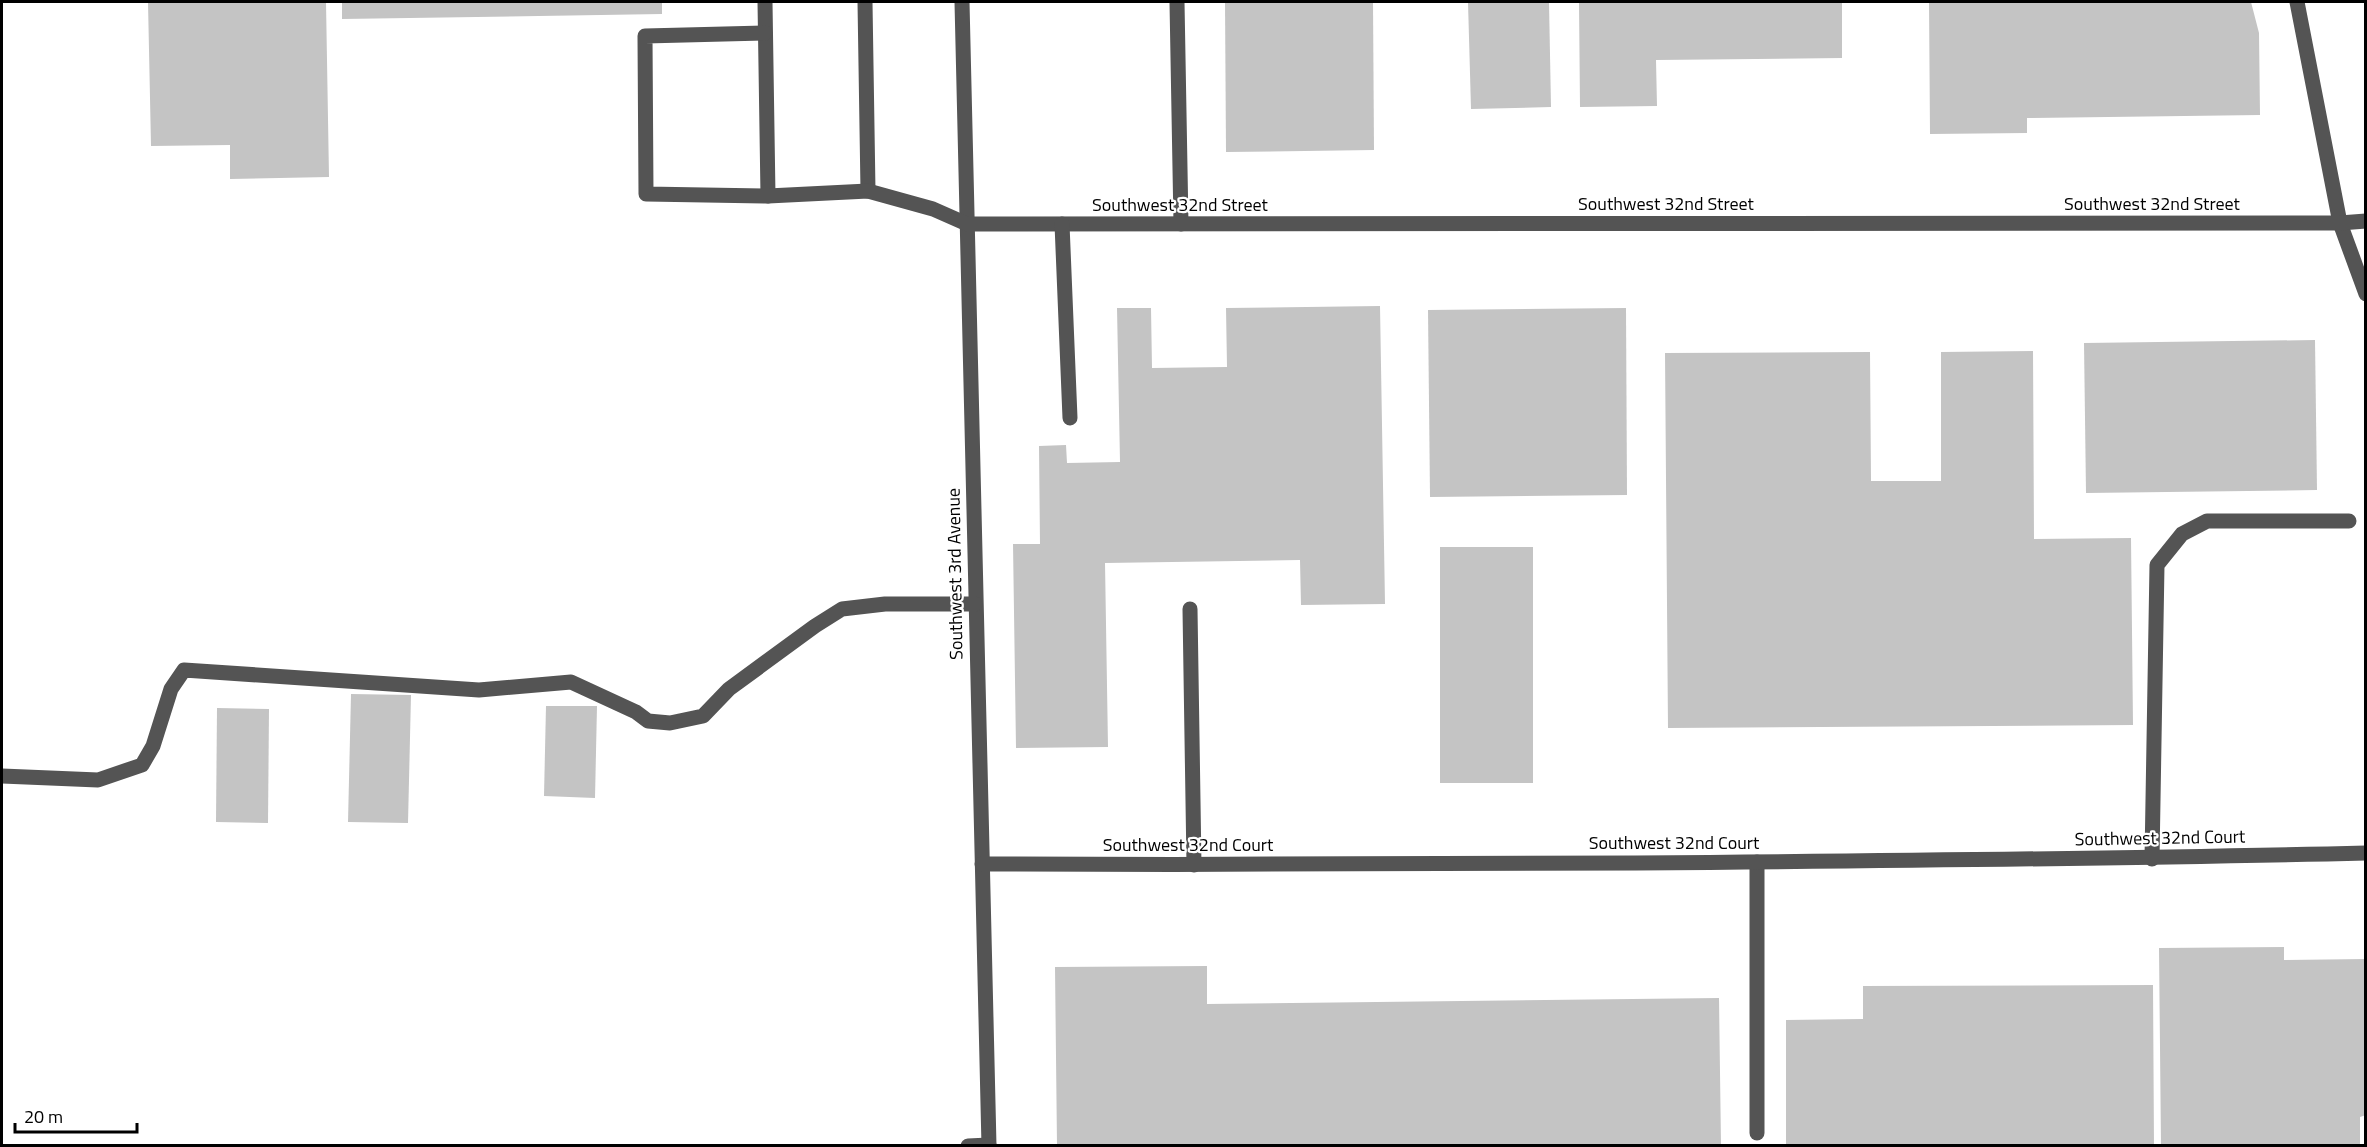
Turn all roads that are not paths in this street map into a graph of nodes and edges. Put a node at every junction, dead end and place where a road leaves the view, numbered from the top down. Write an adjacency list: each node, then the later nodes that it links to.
1 (765, 2): 6 (street)
2 (865, 2): 7 (street)
3 (962, 2): 11 (street, Southwest 3rd Avenue)
4 (1177, 2): 13 (street)
5 (2297, 2): 10 (street)
6 (765, 33): 8 (street); 8 (street)
7 (868, 191): 8 (street); 11 (street)
8 (768, 196)
9 (2366, 221): 10 (street, Southwest 32nd Street)
10 (2340, 223): 13 (street, Southwest 32nd Street); 14 (street)
11 (967, 224): 12 (street, Southwest 32nd Street); 17 (street, Southwest 3rd Avenue)
12 (1062, 224): 13 (street, Southwest 32nd Street); 15 (street)
13 (1181, 224)
14 (2366, 294)
15 (1070, 418)
16 (2349, 521): 21 (street)
17 (975, 604): 19 (street); 23 (street, Southwest 3rd Avenue)
18 (1190, 609): 24 (street)
19 (2, 776)
20 (2366, 853): 21 (street, Southwest 32nd Court)
21 (2152, 859): 22 (street, Southwest 32nd Court)
22 (1757, 862): 24 (street, Southwest 32nd Court); 25 (street)
23 (982, 864): 24 (street, Southwest 32nd Court); 26 (street, Southwest 3rd Avenue)
24 (1194, 865)
25 (1757, 1133)
26 (989, 1145): 27 (street)
27 (968, 1146)

